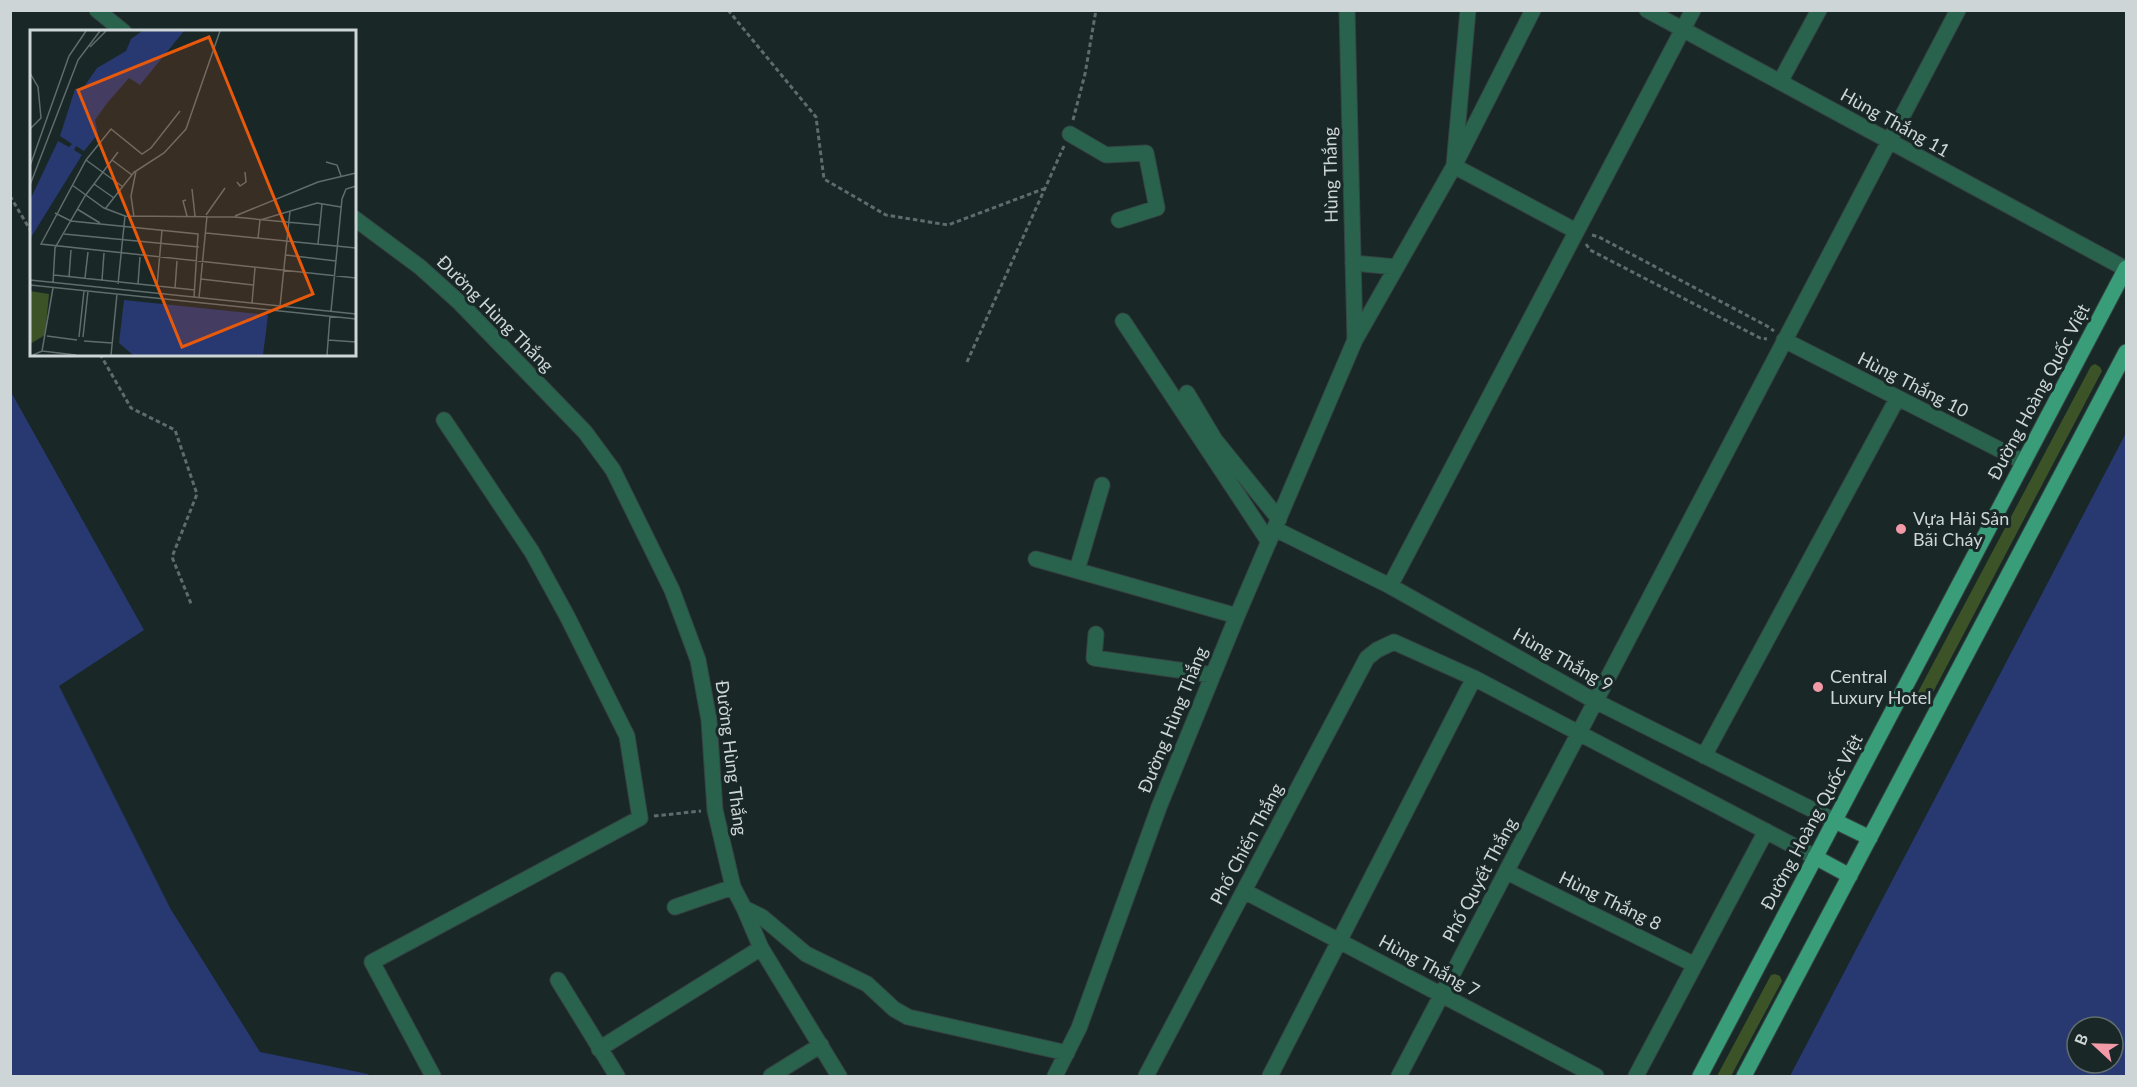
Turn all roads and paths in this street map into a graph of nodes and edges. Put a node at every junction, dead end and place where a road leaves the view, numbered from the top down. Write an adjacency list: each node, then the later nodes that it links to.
1 (97, 10): 12 (street)
2 (728, 10): 17 (path)
3 (1096, 10): 14 (path)
4 (1347, 10): 23 (street, Hùng Thắng)
5 (1468, 10): 16 (street)
6 (1533, 10): 16 (street, Đường Hùng Thắng)
7 (1647, 10): 11 (street, Hùng Thắng 11)
8 (1693, 10): 11 (street)
9 (1819, 10): 13 (street)
10 (1958, 10): 15 (street, Phố Quyết Thắng)
11 (1683, 29): 13 (street, Hùng Thắng 11); 22 (street)
12 (122, 30)
13 (1780, 82): 15 (street, Hùng Thắng 11)
14 (1070, 134): 17 (path); 20 (street)
15 (1889, 141): 25 (street, Hùng Thắng 11); 28 (street, Phố Quyết Thắng)
16 (1454, 166): 22 (street); 24 (street, Đường Hùng Thắng)
17 (1046, 188): 31 (path)
18 (10, 196): 21 (path)
19 (356, 219): 49 (street, Đường Hùng Thắng)
20 (1119, 220)
21 (30, 230)
22 (1576, 231): 28 (path); 28 (path); 40 (street)
23 (1353, 263): 24 (street); 27 (street, Hùng Thắng)
24 (1396, 267): 27 (street, Đường Hùng Thắng)
25 (2126, 269): 35 (main road, Đường Hoàng Quốc Việt)
26 (1123, 321): 37 (street)
27 (1355, 340): 37 (street, Đường Hùng Thắng)
28 (1784, 340): 33 (street, Hùng Thắng 10); 46 (street, Phố Quyết Thắng)
29 (2127, 352): 53 (main road)
30 (101, 356): 41 (path)
31 (967, 362)
32 (1187, 393): 37 (street)
33 (1897, 399): 35 (street, Hùng Thắng 10); 48 (street)
34 (444, 420): 50 (street)
35 (2024, 462): 51 (main road, Đường Hoàng Quốc Việt)
36 (1101, 485): 39 (street)
37 (1274, 530): 40 (street, Hùng Thắng 9); 42 (street, Đường Hùng Thắng)
38 (1036, 559): 39 (street)
39 (1077, 570): 42 (street)
40 (1390, 586): 46 (street, Hùng Thắng 9)
41 (192, 606)
42 (1237, 615): 44 (street, Đường Hùng Thắng)
43 (1096, 634): 44 (street)
44 (1213, 675): 68 (street, Đường Hùng Thắng)
45 (1474, 678): 47 (street); 58 (street, Phố Chiến Thắng); 61 (street)
46 (1595, 701): 47 (street, Phố Quyết Thắng); 48 (street, Hùng Thắng 9)
47 (1578, 733): 52 (street); 55 (street, Phố Quyết Thắng)
48 (1704, 756): 51 (street, Hùng Thắng 9)
49 (715, 810): 50 (path); 57 (street, Đường Hùng Thắng)
50 (640, 818): 69 (street)
51 (1835, 821): 53 (main road); 54 (main road, Đường Hoàng Quốc Việt)
52 (1766, 831): 54 (street); 63 (street)
53 (1870, 838): 56 (main road)
54 (1815, 857): 56 (main road); 79 (main road, Đường Hoàng Quốc Việt)
55 (1507, 872): 63 (street, Hùng Thắng 8); 65 (street, Phố Quyết Thắng)
56 (1850, 876): 80 (main road)
57 (733, 887): 59 (street); 60 (street, Đường Hùng Thắng)
58 (1244, 891): 61 (street, Hùng Thắng 7); 74 (street, Phố Chiến Thắng)
59 (675, 907)
60 (744, 908): 62 (street, Đường Hùng Thắng); 68 (street)
61 (1340, 941): 65 (street, Hùng Thắng 7); 75 (street)
62 (761, 948): 66 (street, Đường Hùng Thắng); 67 (street)
63 (1695, 966): 78 (street)
64 (558, 980): 67 (street)
65 (1440, 995): 76 (street, Phố Quyết Thắng); 77 (street, Hùng Thắng 7)
66 (821, 1045): 71 (street); 72 (street, Đường Hùng Thắng)
67 (599, 1049): 70 (street)
68 (1067, 1053): 73 (street, Đường Hùng Thắng)
69 (433, 1077)
70 (617, 1077)
71 (771, 1077)
72 (839, 1077)
73 (1054, 1077)
74 (1146, 1077)
75 (1270, 1077)
76 (1399, 1077)
77 (1596, 1077)
78 (1636, 1077)
79 (1700, 1077)
80 (1744, 1077)

